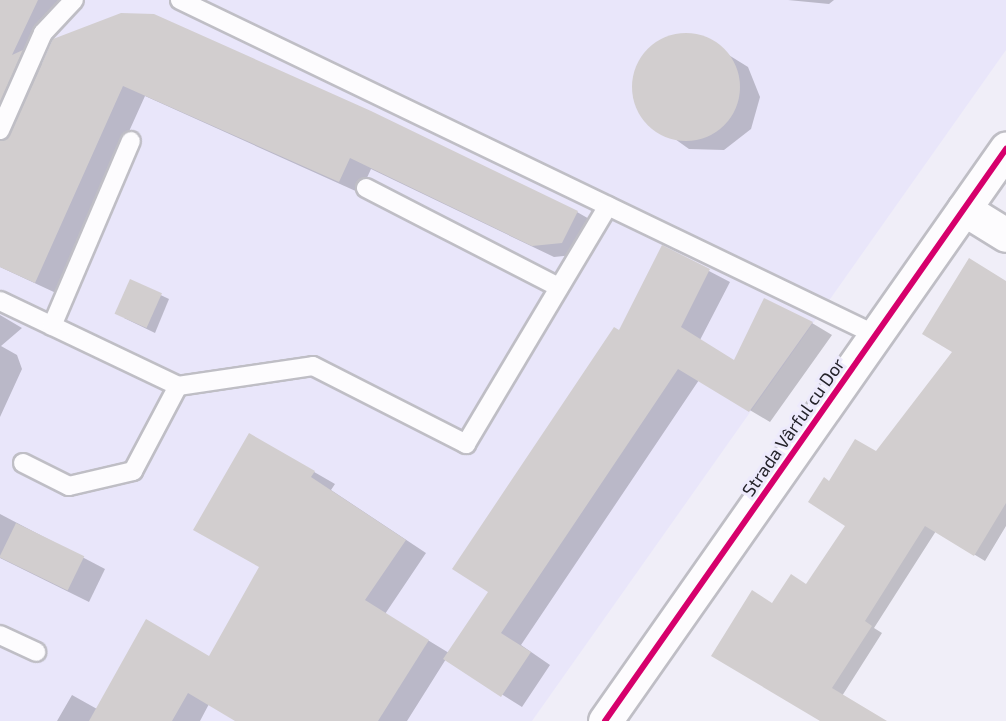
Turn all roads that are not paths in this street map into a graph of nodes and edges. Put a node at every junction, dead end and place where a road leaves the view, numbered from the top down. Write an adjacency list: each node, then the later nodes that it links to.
1 (74, 0): 3 (lane)
2 (180, 0): 7 (lane)
3 (0, 130)
4 (131, 141): 12 (lane)
5 (1006, 149): 8 (street, Strada Vârful cu Dor)
6 (366, 188): 10 (lane)
7 (608, 206): 10 (lane); 13 (lane)
8 (964, 209): 9 (street); 13 (street, Strada Vârful cu Dor)
9 (1006, 235)
10 (559, 287): 14 (lane)
11 (0, 301): 12 (lane)
12 (52, 326): 14 (lane)
13 (876, 335): 18 (street, Strada Vârful cu Dor)
14 (178, 386): 15 (lane)
15 (23, 463)
16 (0, 635): 17 (lane)
17 (36, 652)
18 (604, 721)

